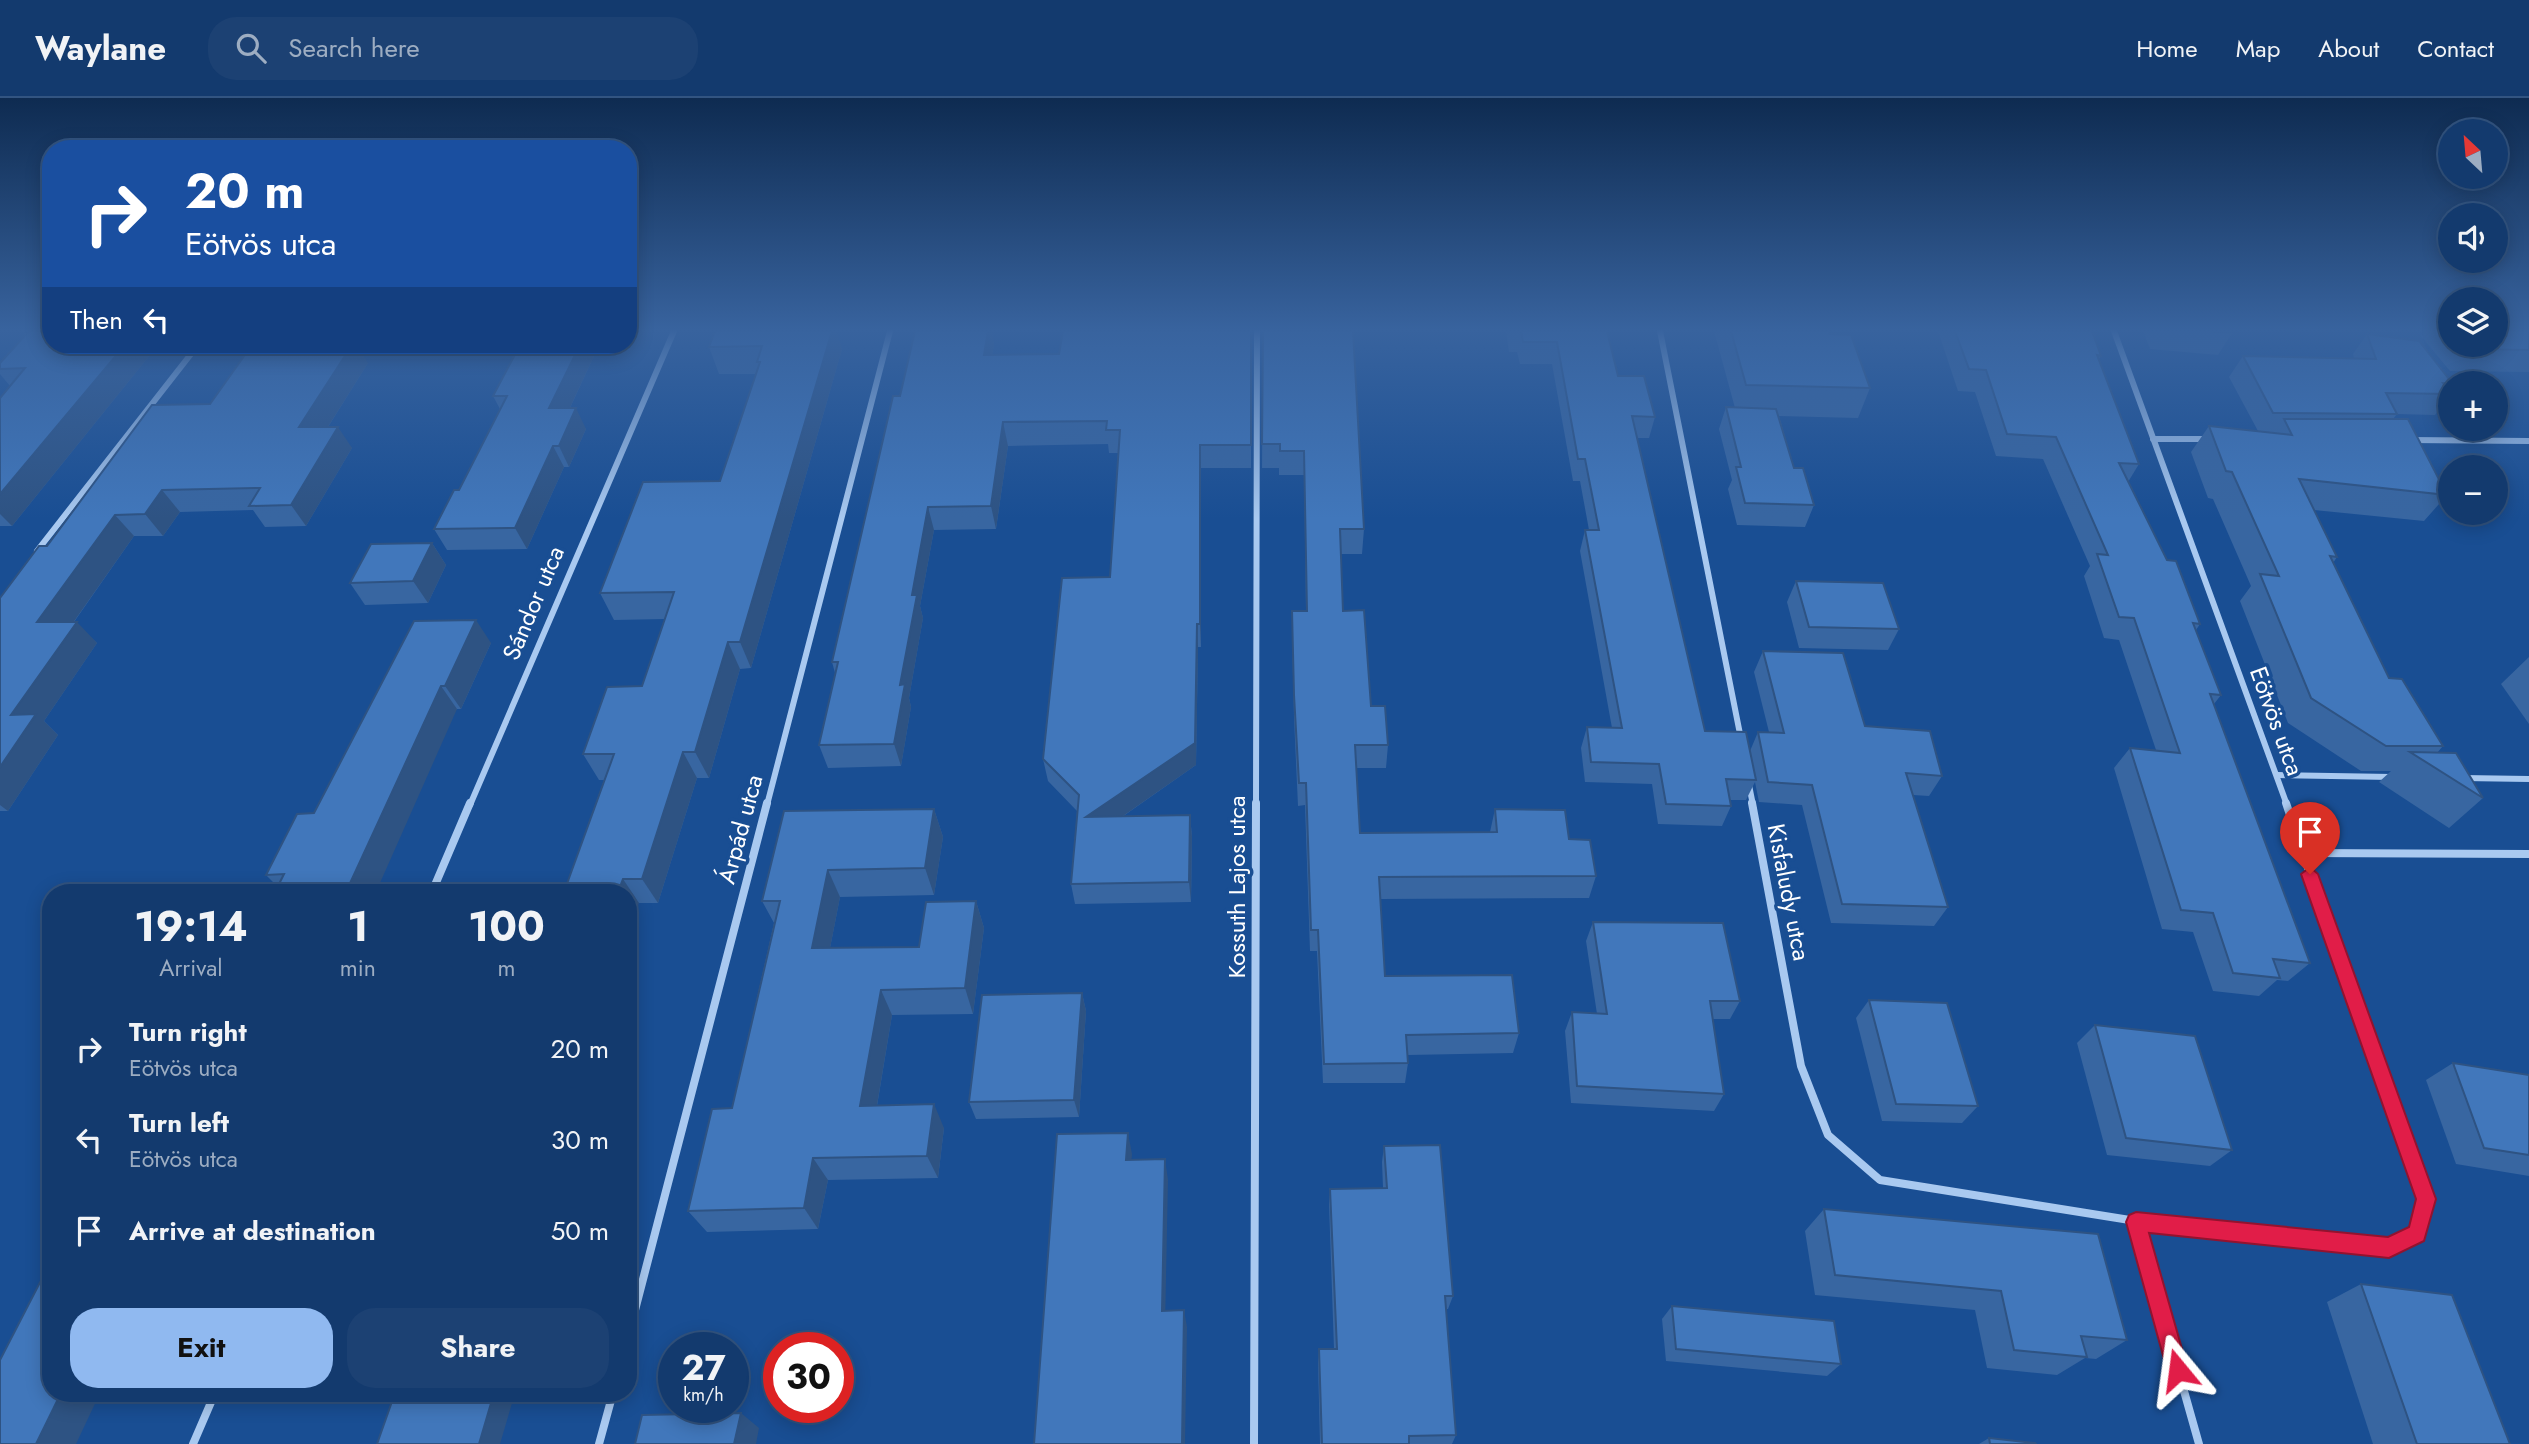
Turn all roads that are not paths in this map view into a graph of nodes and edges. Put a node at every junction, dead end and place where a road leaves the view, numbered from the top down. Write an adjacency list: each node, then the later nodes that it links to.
1 (160, 394): 11 (street)
2 (647, 394): 20 (street, Sándor utca)
3 (875, 394): 22 (street, Árpád utca)
4 (1257, 394): 27 (street, Kossuth Lajos utca)
5 (1672, 394): 12 (street)
6 (2137, 394): 7 (street, Eötvös utca)
7 (2153, 439): 8 (street); 13 (street, Eötvös utca)
8 (2223, 439)
9 (2404, 440): 10 (street)
10 (2529, 441)
11 (33, 557)
12 (1743, 754)
13 (2277, 775): 14 (street); 18 (street, Eötvös utca)
14 (2406, 777)
15 (2447, 778): 16 (street)
16 (2529, 779)
17 (1748, 781): 21 (street, Kisfaludy utca)
18 (2303, 853): 19 (street); 21 (street, Eötvös utca)
19 (2529, 854)
20 (435, 884)
21 (2136, 1222): 28 (street)
22 (637, 1303)
23 (211, 1402): 25 (street)
24 (611, 1402): 26 (street)
25 (193, 1444)
26 (599, 1444)
27 (1254, 1444)
28 (2199, 1444)

